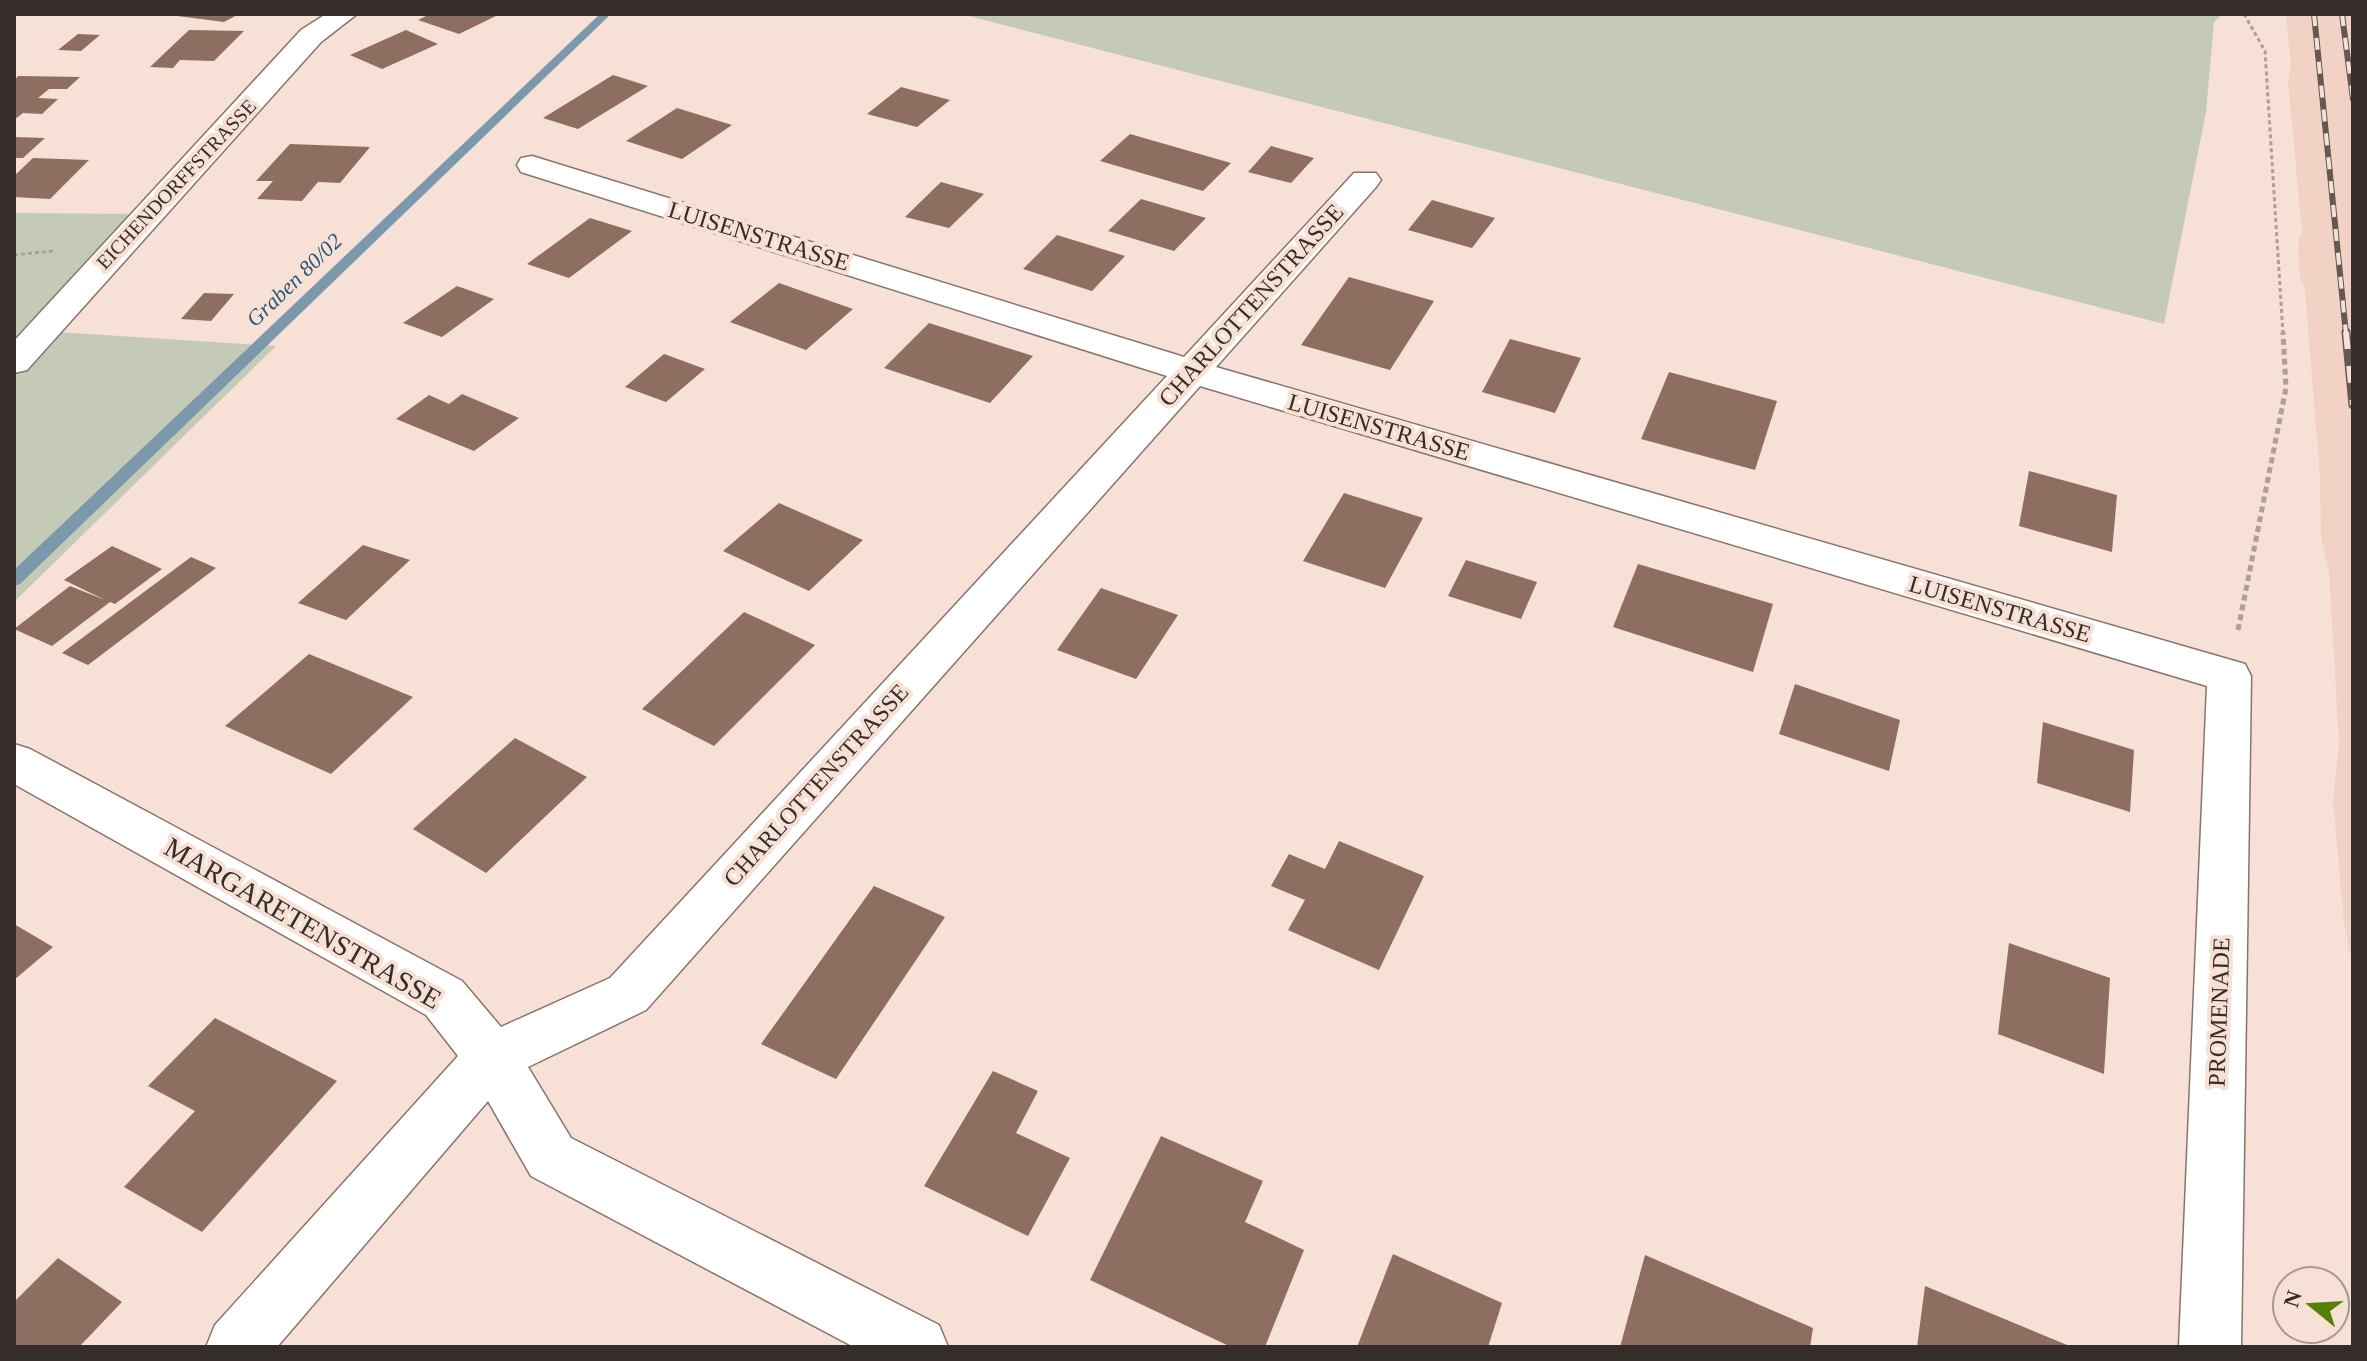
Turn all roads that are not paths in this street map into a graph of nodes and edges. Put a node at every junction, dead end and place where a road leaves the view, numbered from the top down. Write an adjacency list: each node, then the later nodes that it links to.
1 (344, 14): 4 (street, EICHENDORFFSTRASSE)
2 (532, 165): 5 (street, LUISENSTRASSE)
3 (1365, 180): 5 (street, CHARLOTTENSTRASSE)
4 (14, 362)
5 (1190, 371): 6 (street, LUISENSTRASSE); 8 (street, CHARLOTTENSTRASSE)
6 (2229, 676): 11 (street, PROMENADE)
7 (14, 762): 8 (street, MARGARETENSTRASSE)
8 (492, 1057): 9 (street, CHARLOTTENSTRASSE); 10 (street, MARGARETENSTRASSE)
9 (237, 1347)
10 (917, 1347)
11 (2210, 1347)

